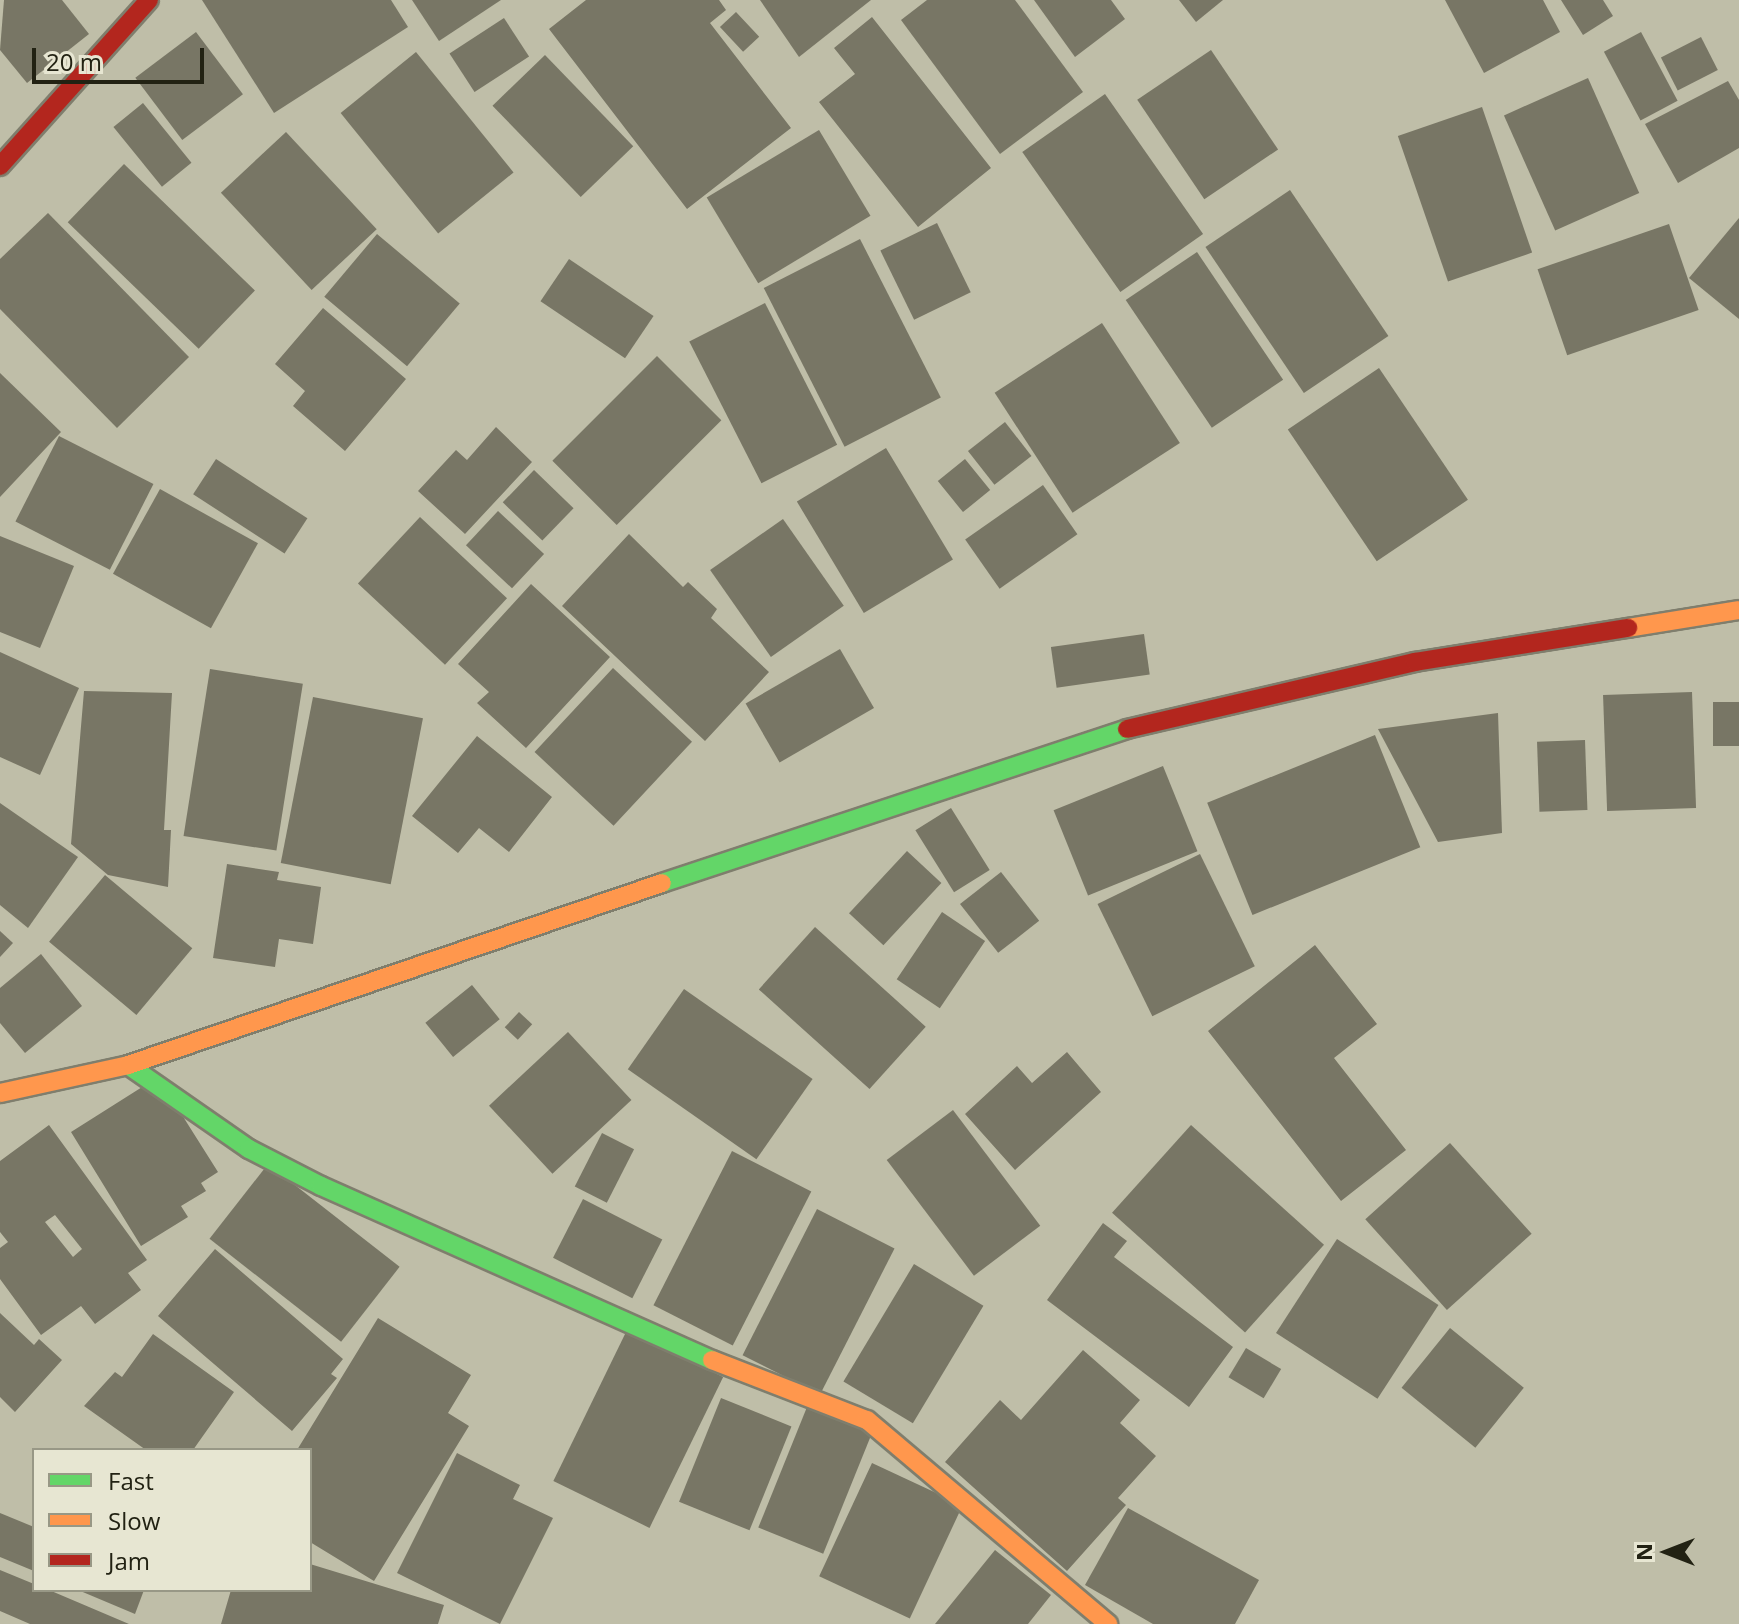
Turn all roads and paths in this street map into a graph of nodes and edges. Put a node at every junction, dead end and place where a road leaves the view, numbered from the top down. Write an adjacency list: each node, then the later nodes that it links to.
1 (149, 0): 2 (street)
2 (0, 166)
3 (1739, 610): 4 (street)
4 (128, 1065): 5 (street); 6 (street)
5 (0, 1093)
6 (1108, 1624)

